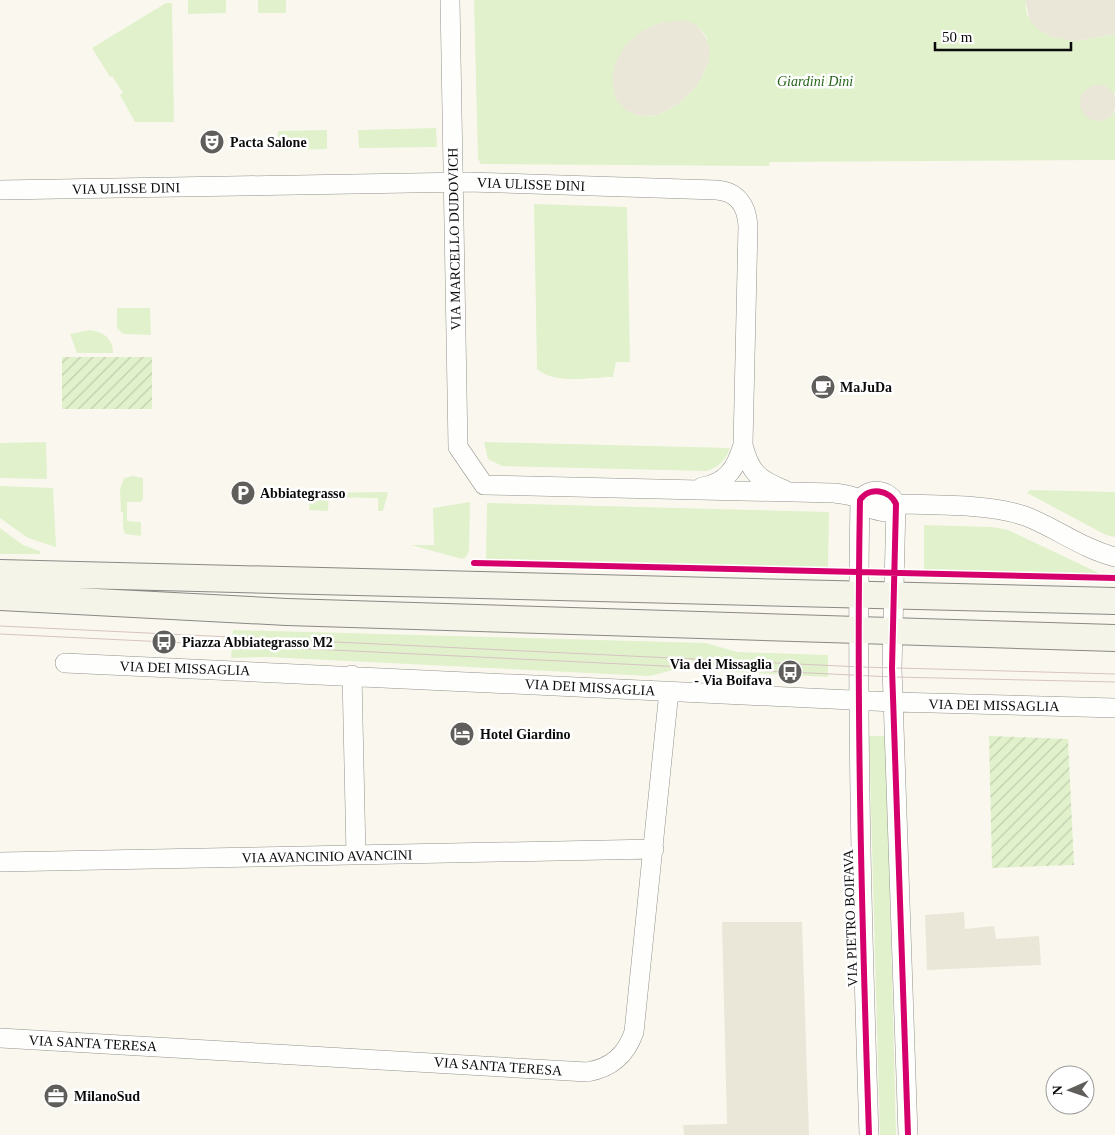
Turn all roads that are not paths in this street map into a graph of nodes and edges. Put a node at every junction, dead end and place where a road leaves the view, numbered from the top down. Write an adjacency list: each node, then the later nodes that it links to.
1 (450, 0): 2 (street, VIA MARCELLO DUDOVICH)
2 (453, 183): 3 (street, VIA ULISSE DINI); 4 (street, VIA ULISSE DINI); 5 (street, VIA MARCELLO DUDOVICH)
3 (0, 190)
4 (744, 445): 5 (street); 6 (street, VIA ULISSE DINI)
5 (688, 490): 6 (street)
6 (791, 492): 7 (street)
7 (860, 500): 8 (street); 11 (street)
8 (896, 504): 9 (street); 12 (street)
9 (1115, 557)
10 (0, 573): 11 (main road)
11 (858, 595): 12 (main road); 15 (street)
12 (892, 596): 14 (main road); 16 (street)
13 (0, 597): 15 (main road)
14 (1115, 602)
15 (857, 630): 16 (main road); 21 (street, VIA PIETRO BOIFAVA)
16 (892, 631): 17 (main road); 22 (street)
17 (1115, 638)
18 (65, 663): 19 (street, VIA DEI MISSAGLIA)
19 (352, 674): 20 (street, VIA DEI MISSAGLIA); 25 (street)
20 (669, 691): 21 (street, VIA DEI MISSAGLIA); 24 (street, VIA SANTA TERESA)
21 (858, 700): 22 (street, VIA DEI MISSAGLIA); 28 (street, VIA PIETRO BOIFAVA)
22 (894, 702): 23 (street, VIA DEI MISSAGLIA); 29 (street)
23 (1115, 708)
24 (654, 849): 25 (street, VIA AVANCINIO AVANCINI); 27 (street, VIA SANTA TERESA)
25 (356, 855): 26 (street, VIA AVANCINIO AVANCINI)
26 (0, 862)
27 (0, 1038)
28 (868, 1135)
29 (908, 1135)

